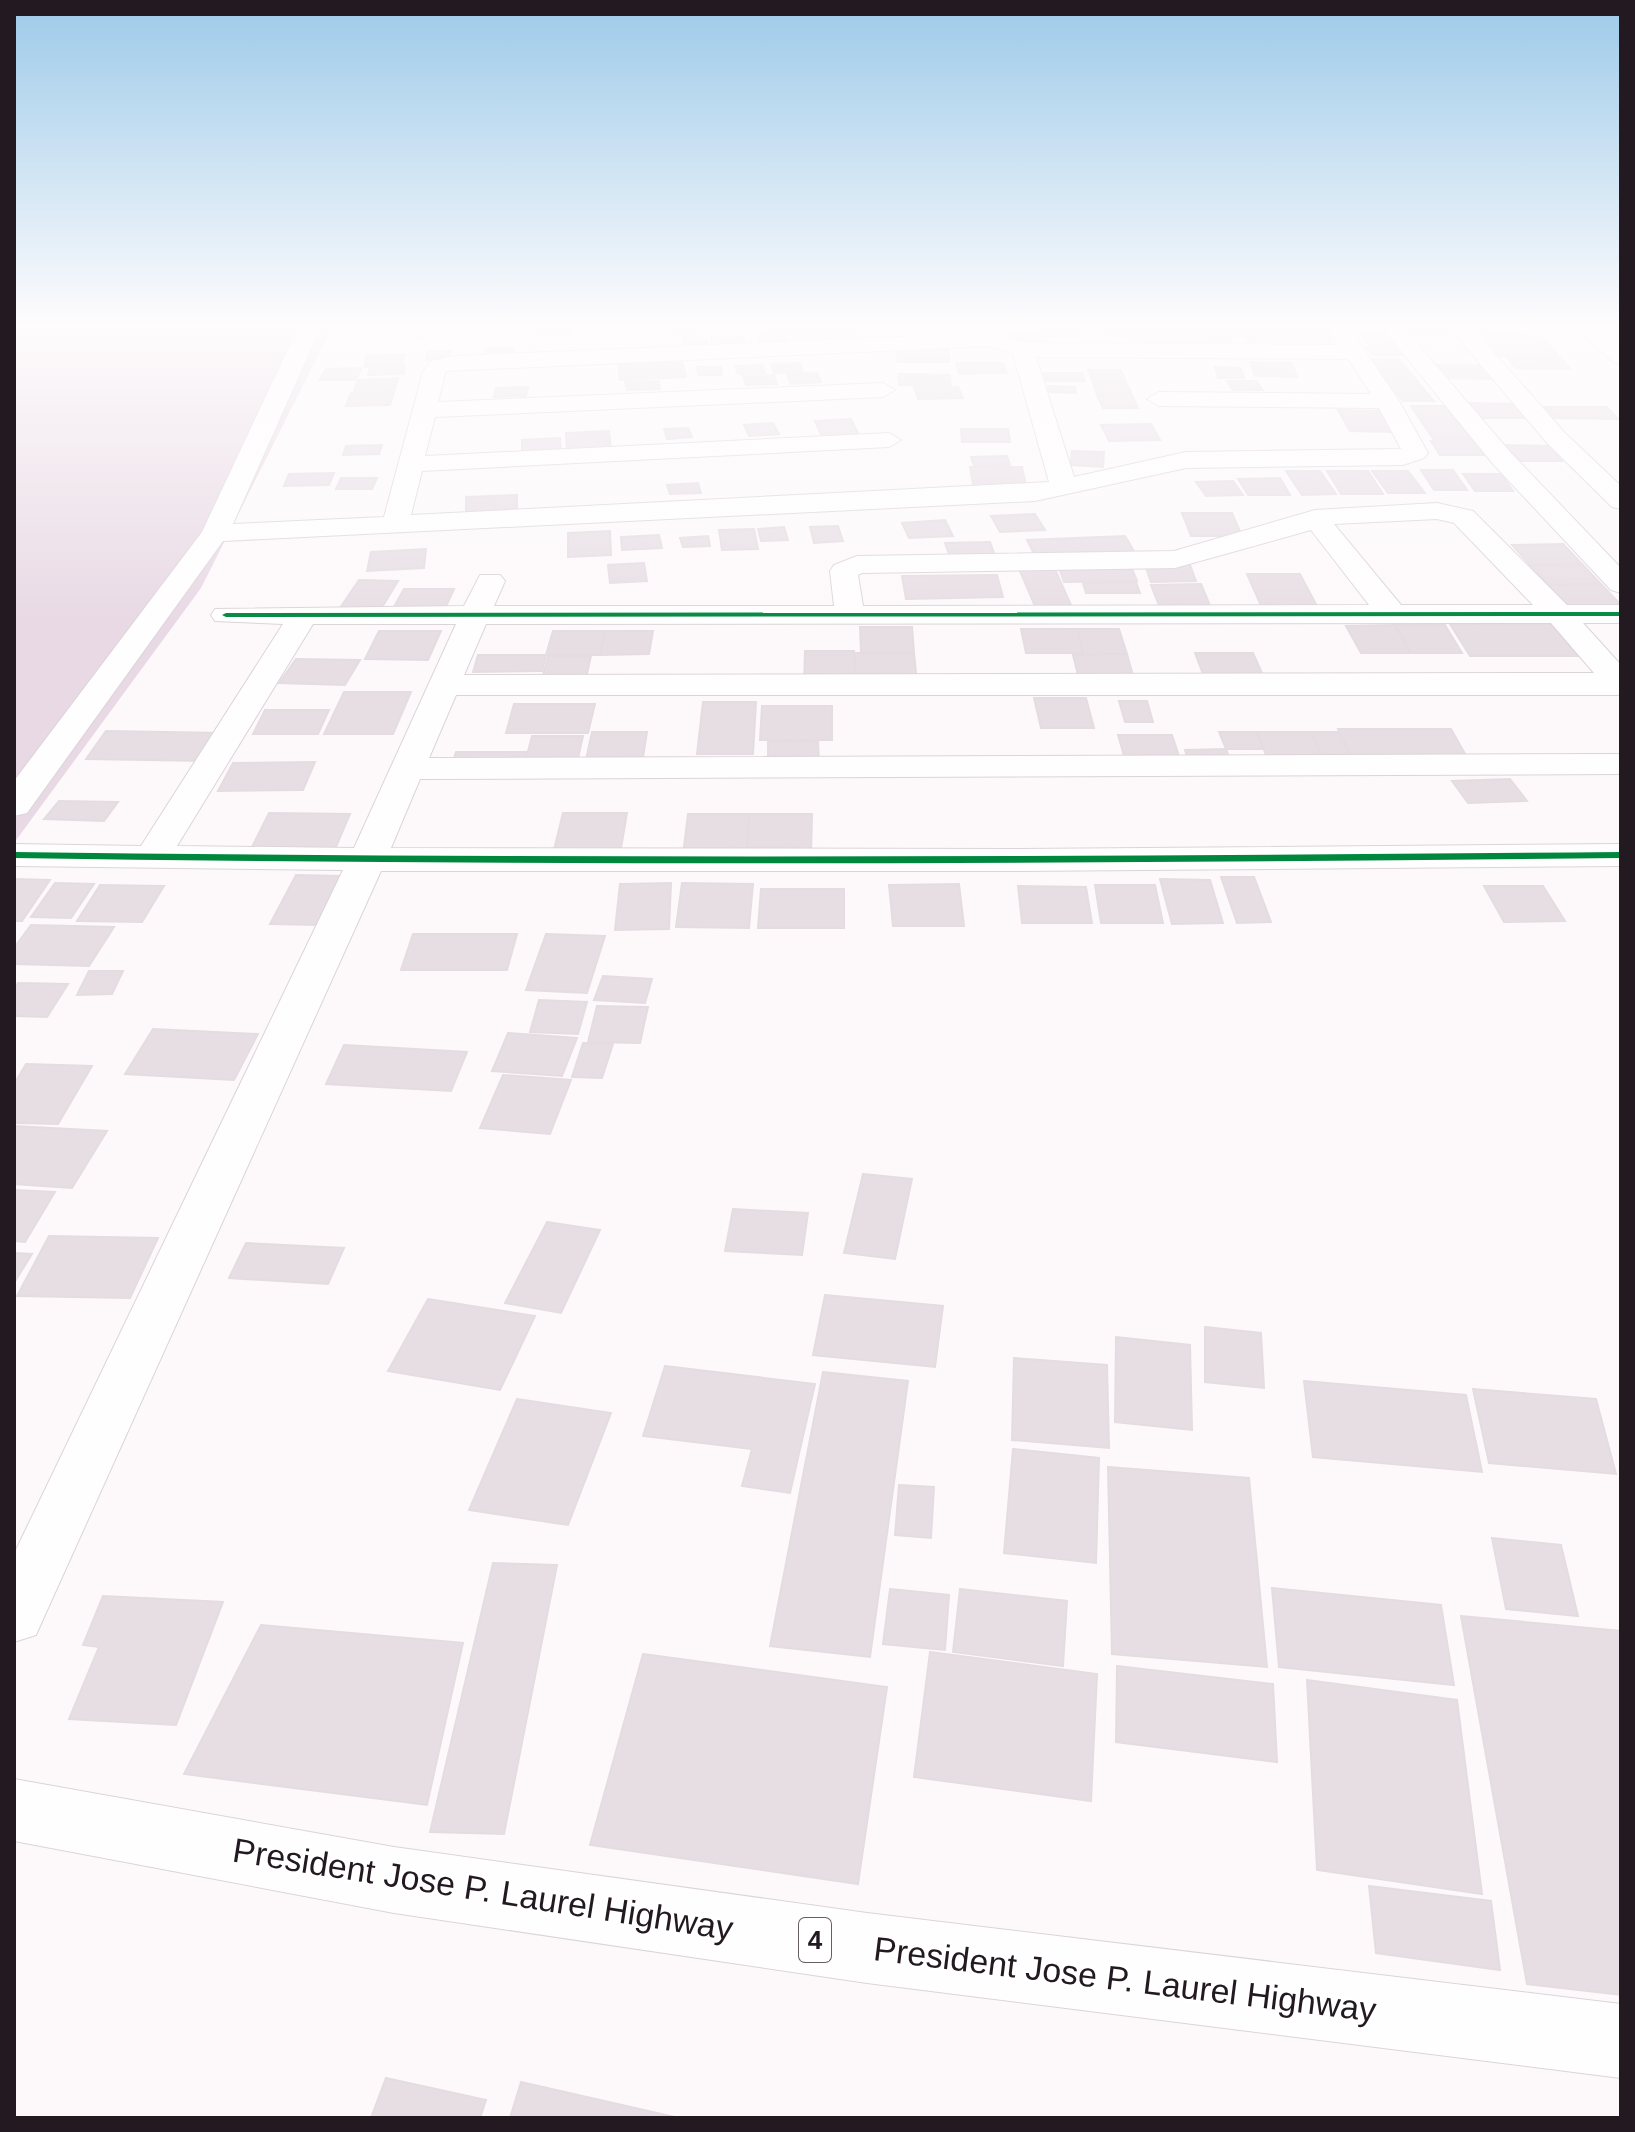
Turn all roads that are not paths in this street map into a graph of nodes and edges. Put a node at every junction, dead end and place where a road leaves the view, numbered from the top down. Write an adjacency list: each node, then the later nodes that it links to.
1 (264, 425): 17 (main road)
2 (422, 425): 11 (main road)
3 (887, 425): 10 (main road)
4 (1046, 425): 12 (main road)
5 (1171, 425): 9 (main road)
6 (1400, 425): 9 (main road)
7 (1471, 425): 18 (main road)
8 (1545, 425): 14 (main road)
9 (1177, 439): 12 (main road)
10 (889, 440): 11 (main road); 13 (main road)
11 (411, 464): 16 (main road)
12 (1064, 487): 13 (main road)
13 (897, 499): 16 (main road)
14 (1621, 501)
15 (1315, 518): 21 (main road); 22 (main road); 25 (main road)
16 (395, 526): 17 (main road)
17 (215, 533): 30 (main road)
18 (1621, 584)
19 (483, 597): 20 (main road); 25 (main road); 27 (main road)
20 (304, 614): 24 (main road); 33 (main road)
21 (1392, 614): 22 (main road); 25 (main road)
22 (1559, 614): 23 (main road); 26 (main road)
23 (1621, 614)
24 (226, 615)
25 (851, 615)
26 (1620, 684): 27 (main road)
27 (444, 685): 29 (main road)
28 (1621, 764): 29 (main road)
29 (408, 769): 34 (main road)
30 (14, 805)
31 (14, 855): 33 (main road)
32 (1621, 855): 34 (main road)
33 (152, 857): 34 (main road)
34 (366, 862): 35 (main road)
35 (14, 1617)
36 (14, 1810): 37 (main road, President Jose P. Laurel Highway / 4)
37 (1621, 2041)

